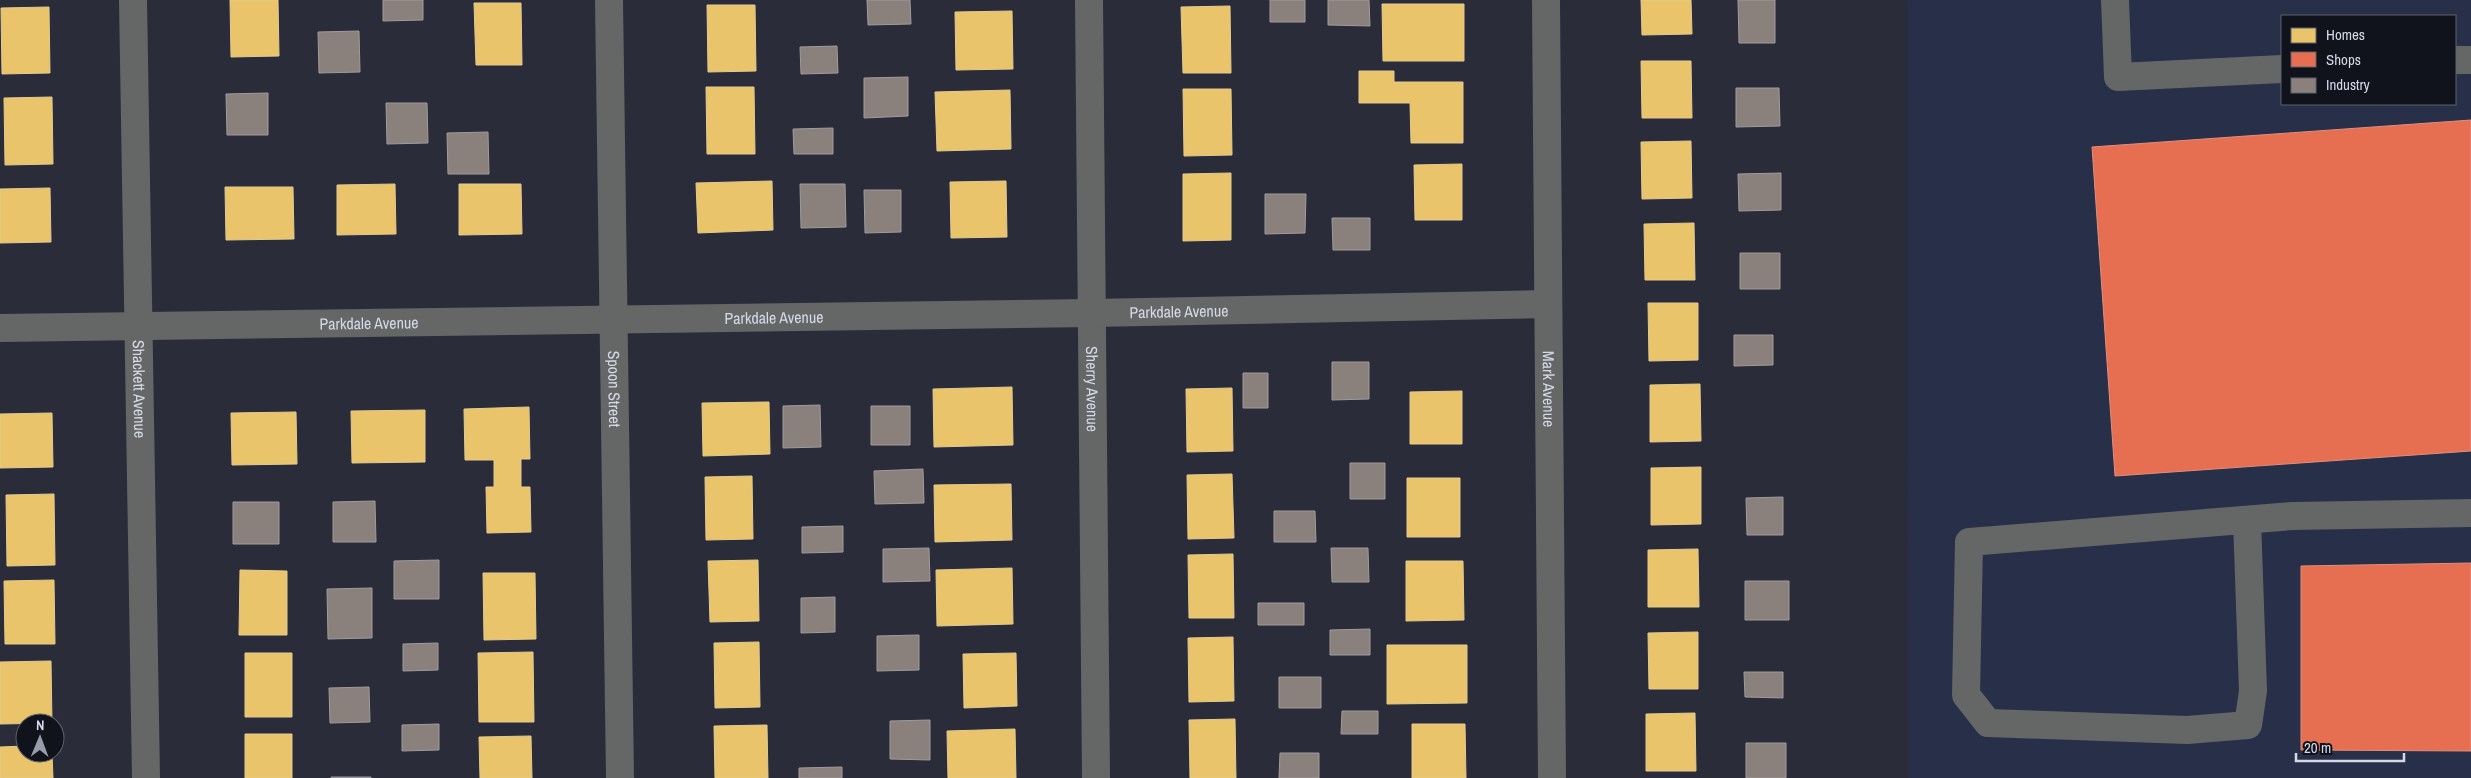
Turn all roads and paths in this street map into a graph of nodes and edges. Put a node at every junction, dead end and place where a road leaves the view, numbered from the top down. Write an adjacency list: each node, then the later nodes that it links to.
1 (133, 0): 12 (street, Shackett Avenue)
2 (609, 0): 11 (street, Spoon Street)
3 (1089, 0): 10 (street, Sherry Avenue)
4 (1546, 0): 9 (street, Mark Avenue)
5 (2115, 0): 8 (street)
6 (2456, 60): 7 (street)
7 (2471, 60)
8 (2281, 69)
9 (1548, 304): 10 (street, Parkdale Avenue); 19 (street, Mark Avenue)
10 (1092, 313): 11 (street, Parkdale Avenue); 18 (street, Sherry Avenue)
11 (612, 319): 12 (street, Parkdale Avenue); 17 (street, Spoon Street)
12 (138, 326): 13 (street, Parkdale Avenue); 16 (street, Shackett Avenue)
13 (0, 328)
14 (2471, 513): 15 (street)
15 (2247, 520): 15 (street)
16 (146, 778)
17 (620, 778)
18 (1096, 778)
19 (1552, 778)

